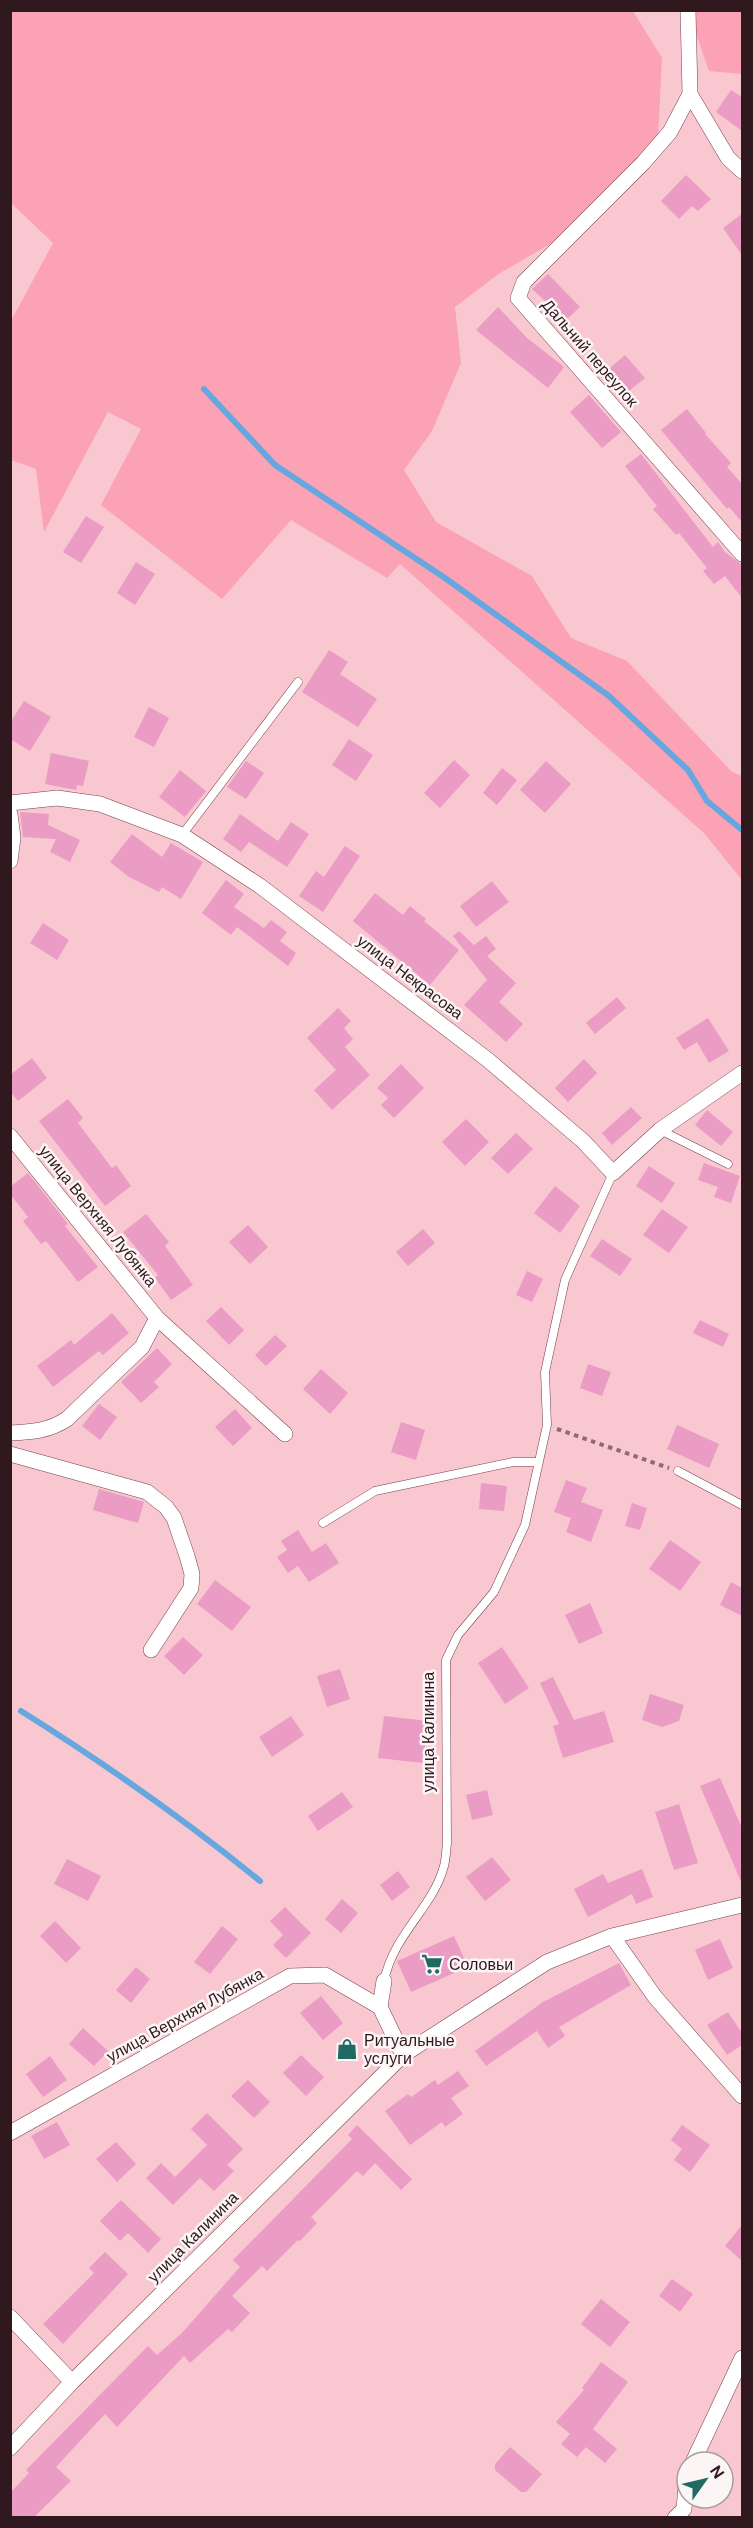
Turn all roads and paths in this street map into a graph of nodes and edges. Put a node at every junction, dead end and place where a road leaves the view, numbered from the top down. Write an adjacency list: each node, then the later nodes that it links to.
1 (687, 10): 2 (street)
2 (690, 94): 3 (street); 4 (street, Дальний переулок)
3 (742, 171)
4 (742, 554)
5 (298, 682): 8 (lane)
6 (10, 802): 8 (street, улица Некрасова)
7 (10, 814): 9 (street)
8 (182, 835): 14 (street, улица Некрасова)
9 (10, 861)
10 (742, 1072): 11 (street)
11 (660, 1130): 13 (lane); 14 (street)
12 (10, 1136): 15 (street, улица Верхняя Лубянка)
13 (728, 1164)
14 (613, 1173): 16 (lane, улица Калинина)
15 (158, 1318): 17 (street); 18 (street, улица Верхняя Лубянка)
16 (547, 1425): 20 (lane, улица Калинина); 21 (path)
17 (10, 1433)
18 (285, 1434)
19 (10, 1454): 24 (street)
20 (538, 1462): 23 (lane); 27 (lane, улица Калинина)
21 (678, 1471): 22 (lane)
22 (742, 1505)
23 (323, 1523)
24 (151, 1650)
25 (742, 1905): 26 (street, улица Калинина)
26 (612, 1936): 29 (street, улица Калинина); 30 (street)
27 (384, 1981): 28 (street, улица Калинина)
28 (380, 2007): 29 (street); 31 (street, улица Верхняя Лубянка)
29 (403, 2055): 34 (street, улица Калинина)
30 (742, 2096)
31 (10, 2133)
32 (10, 2317): 34 (street)
33 (742, 2358): 36 (street)
34 (72, 2382): 35 (street, улица Калинина)
35 (10, 2448)
36 (699, 2450)

